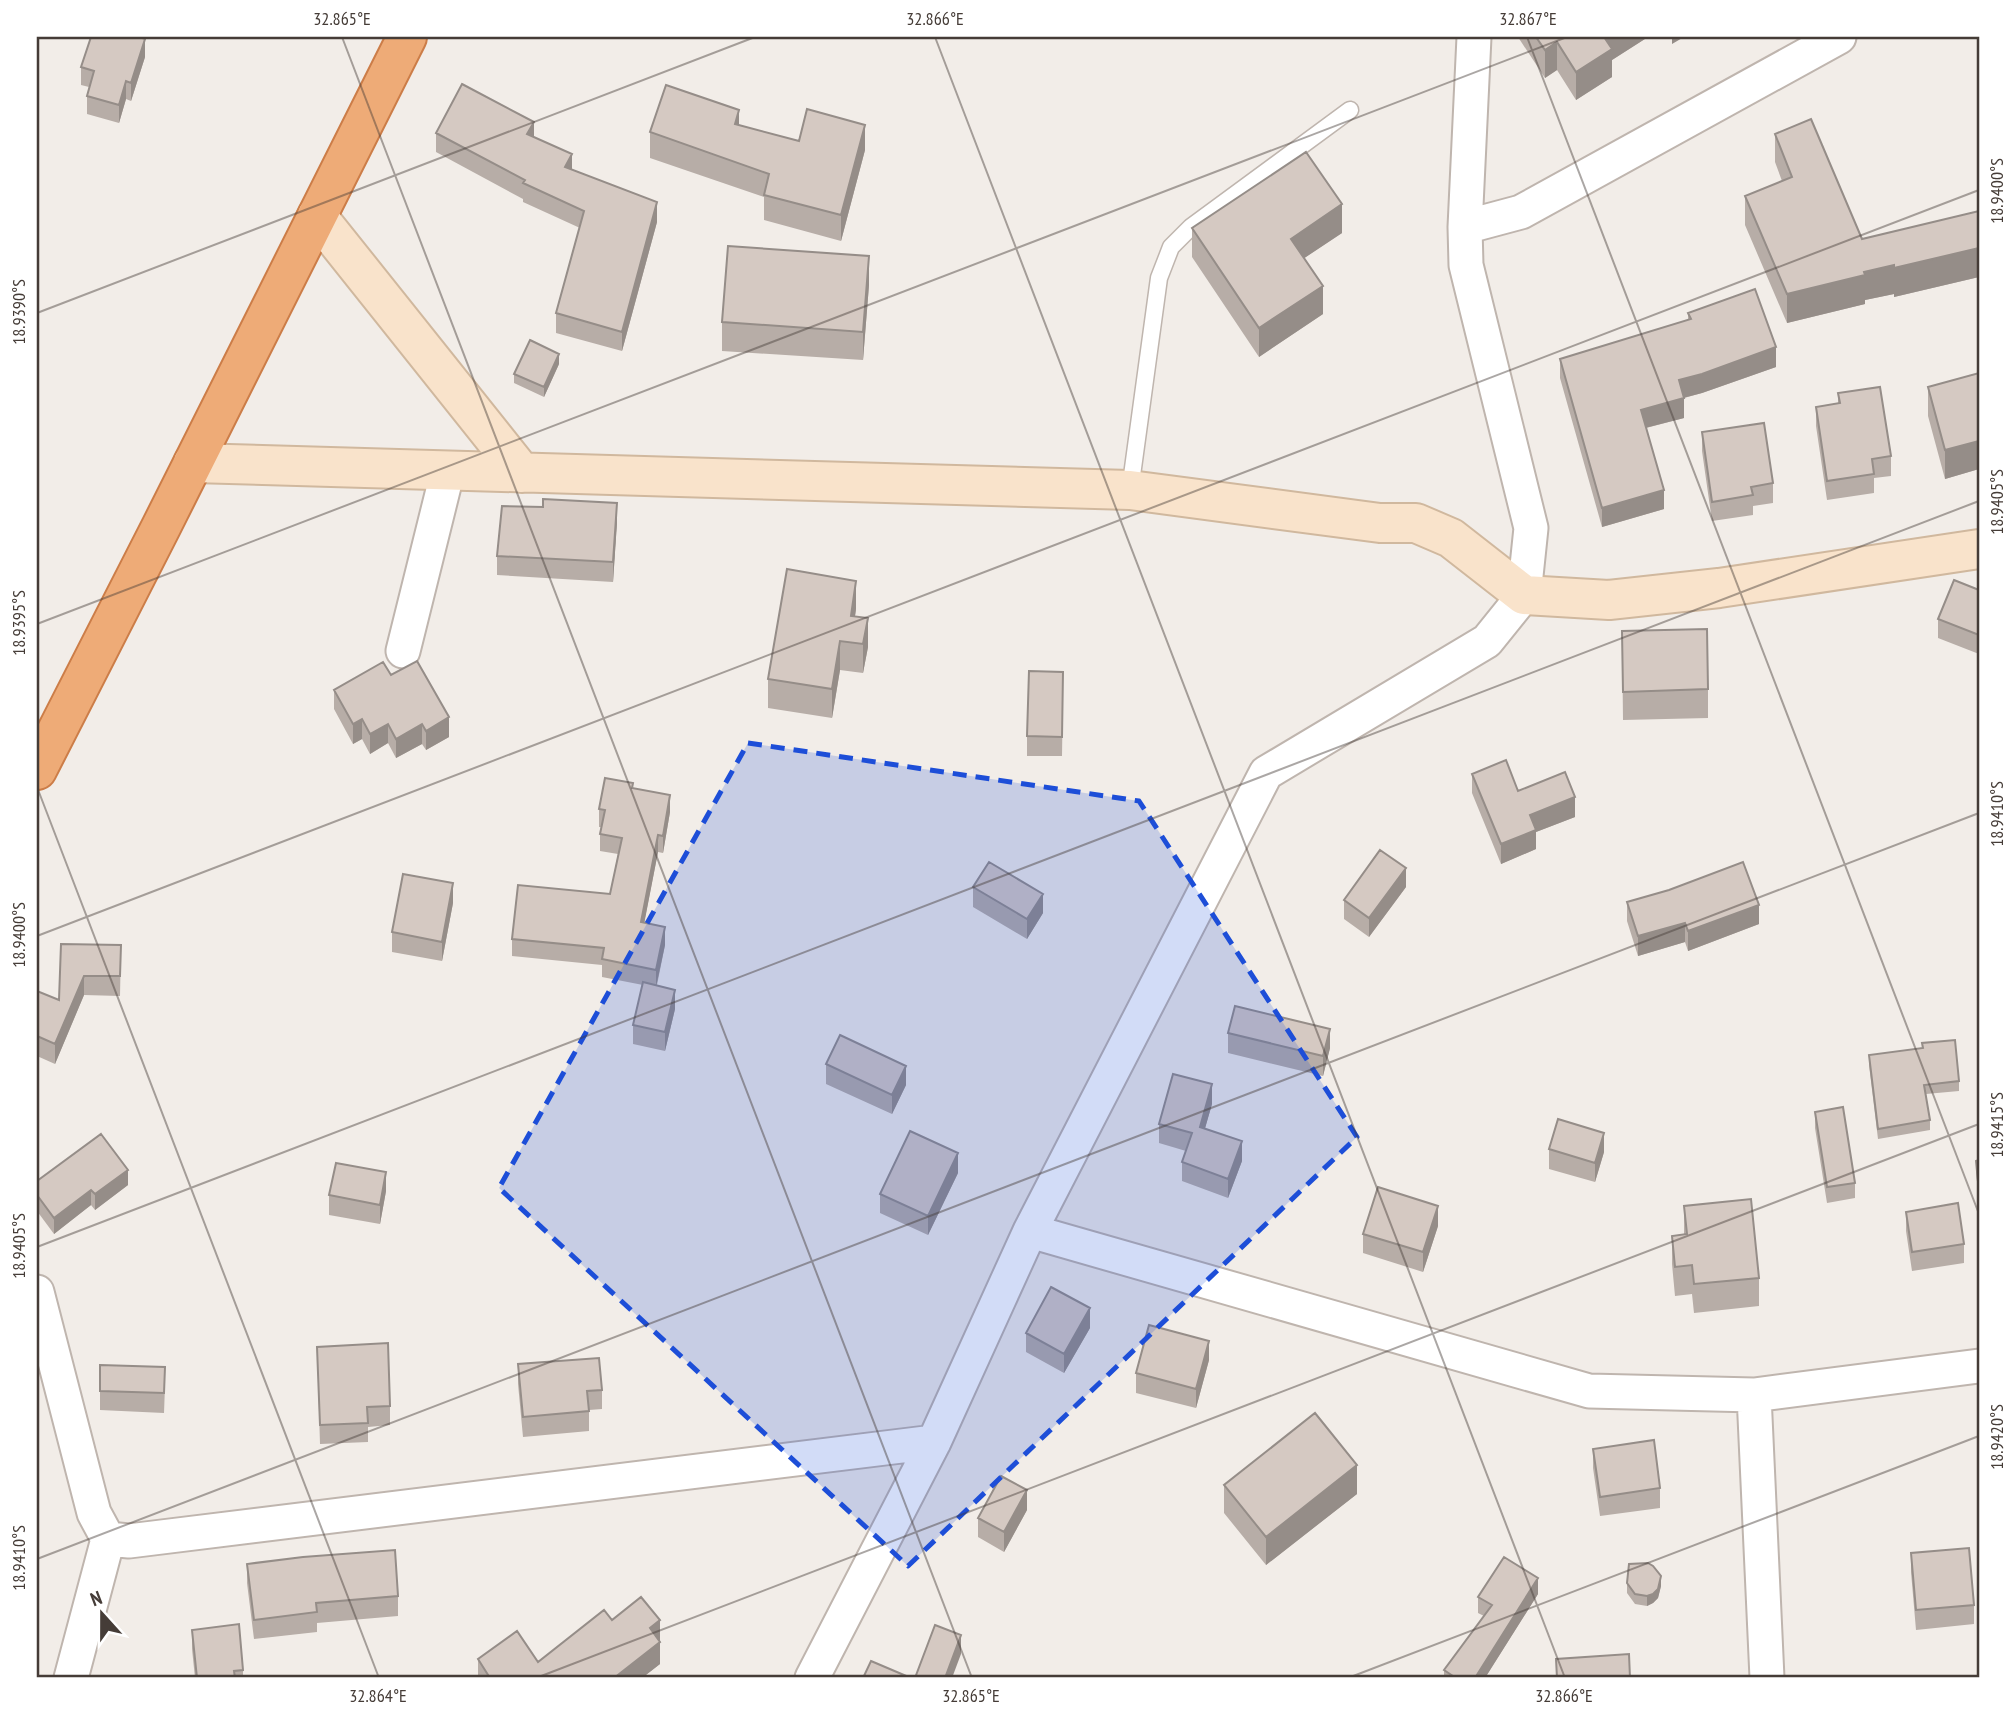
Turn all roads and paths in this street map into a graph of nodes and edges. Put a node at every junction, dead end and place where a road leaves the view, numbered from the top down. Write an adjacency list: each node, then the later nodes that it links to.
1 (407, 37): 5 (highway)
2 (1474, 37): 6 (street)
3 (1839, 37): 6 (street)
4 (1350, 110): 10 (lane)
5 (317, 216): 7 (highway); 9 (street)
6 (1465, 227): 12 (street)
7 (194, 463): 8 (street); 14 (highway)
8 (448, 470): 9 (street); 13 (street)
9 (522, 473): 10 (street)
10 (1130, 490): 12 (street)
11 (1979, 549): 12 (street)
12 (1524, 595): 15 (street)
13 (403, 652)
14 (37, 770)
15 (1030, 1231): 18 (street); 19 (street)
16 (37, 1292): 20 (street)
17 (1979, 1366): 18 (street)
18 (1754, 1395): 23 (street)
19 (934, 1442): 20 (street); 22 (street)
20 (108, 1538): 21 (street)
21 (71, 1678)
22 (812, 1678)
23 (1767, 1678)

